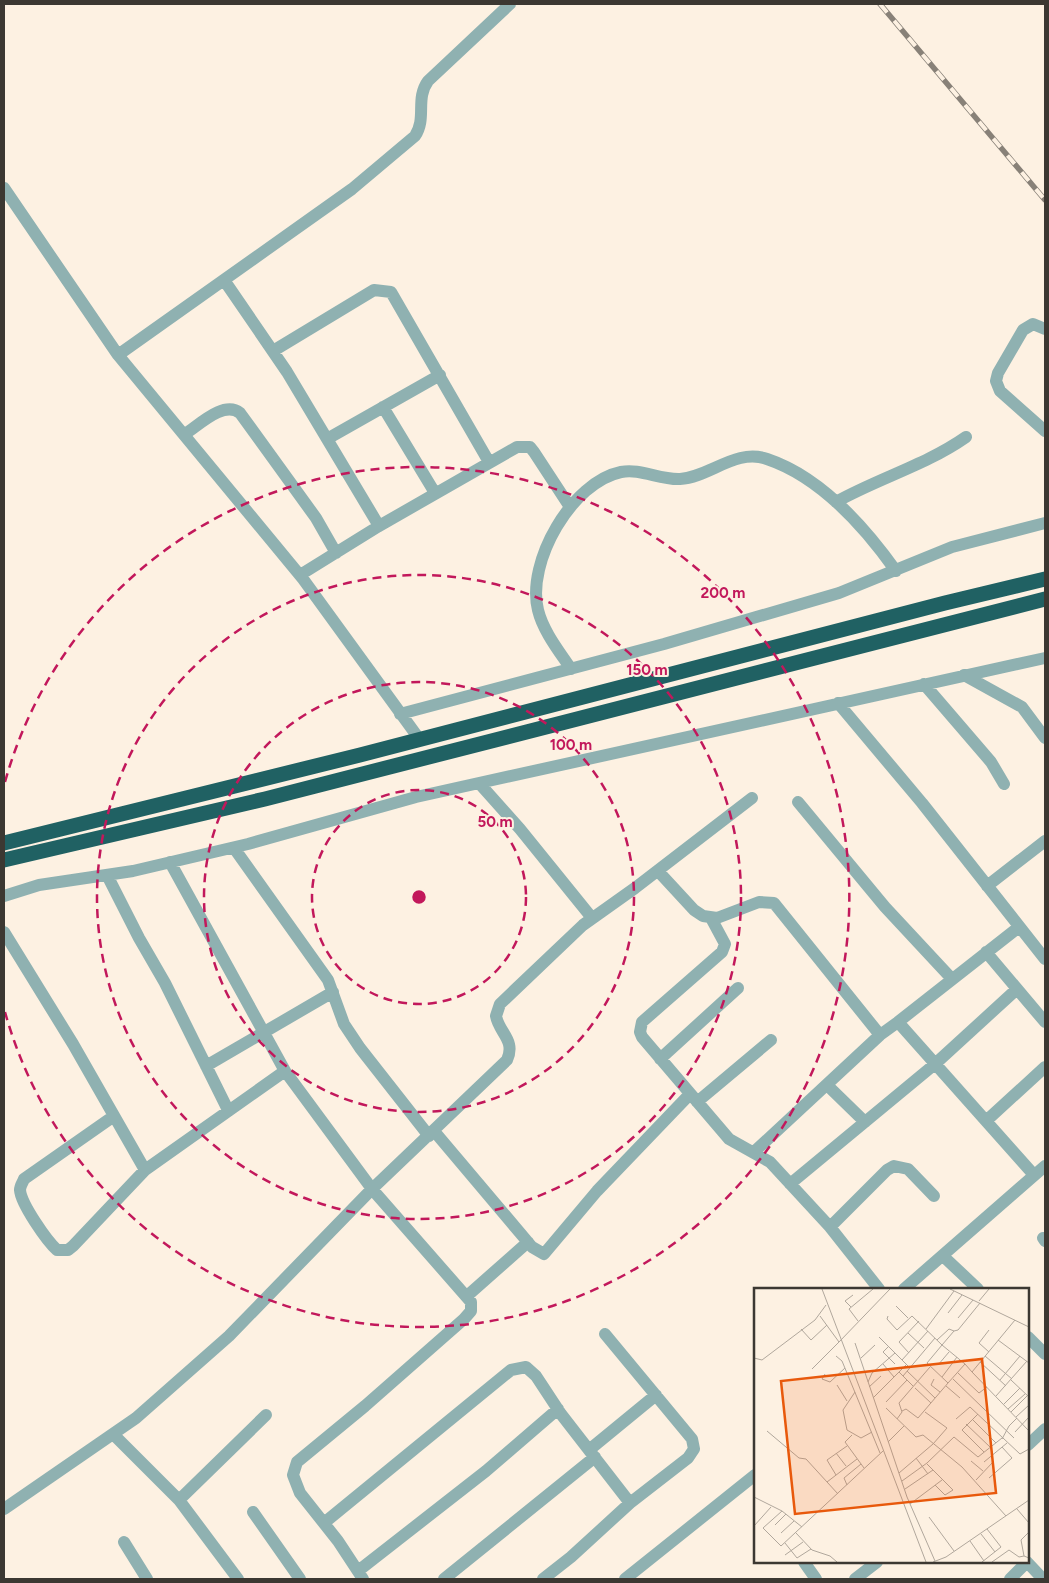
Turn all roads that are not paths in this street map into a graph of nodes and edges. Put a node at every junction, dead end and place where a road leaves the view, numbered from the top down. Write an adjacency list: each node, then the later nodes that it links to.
1 (510, 4): 3 (street)
2 (4, 188): 6 (street)
3 (224, 280): 5 (street); 6 (street)
4 (1045, 328): 9 (street)
5 (273, 351): 7 (street); 12 (street)
6 (118, 355): 10 (street)
7 (440, 375): 8 (street); 13 (street)
8 (384, 407): 12 (street); 14 (street)
9 (1045, 431)
10 (185, 434): 19 (street); 21 (street)
11 (966, 437): 15 (street)
12 (328, 439): 18 (street)
13 (489, 462): 14 (street); 16 (street)
14 (435, 494): 18 (street)
15 (836, 502): 16 (street); 20 (street)
16 (570, 507): 25 (street)
17 (1045, 523): 20 (street)
18 (379, 526): 19 (street)
19 (336, 553): 21 (street)
20 (896, 570): 25 (street)
21 (300, 575): 29 (street)
22 (1045, 579): 31 (highway)
23 (1045, 600): 39 (highway)
24 (1045, 658): 26 (street)
25 (571, 668): 29 (street)
26 (964, 675): 27 (street); 30 (street)
27 (924, 684): 28 (street); 33 (street)
28 (838, 703): 32 (street); 43 (street)
29 (400, 714): 31 (street)
30 (1045, 738)
31 (420, 740): 37 (highway)
32 (479, 783): 38 (street); 45 (street)
33 (1004, 784)
34 (752, 798): 41 (street)
35 (798, 802): 51 (street)
36 (1045, 841): 43 (street)
37 (4, 843)
38 (234, 848): 40 (street); 54 (street)
39 (4, 860)
40 (170, 862): 42 (street); 57 (street)
41 (658, 871): 45 (street); 46 (street)
42 (107, 875): 44 (street); 62 (street)
43 (987, 886): 47 (street)
44 (4, 896)
45 (592, 918): 71 (street)
46 (711, 918): 58 (street); 60 (street)
47 (1019, 927): 49 (street); 50 (street)
48 (4, 932): 68 (street)
49 (986, 952): 51 (street); 53 (street)
50 (1045, 959)
51 (952, 979): 56 (street)
52 (738, 988): 60 (street)
53 (1017, 989): 55 (street); 61 (street)
54 (332, 992): 57 (street); 71 (street)
55 (1044, 1020)
56 (898, 1022): 58 (street); 61 (street)
57 (262, 1031): 62 (street); 64 (street)
58 (880, 1035): 65 (street)
59 (771, 1040): 66 (street)
60 (660, 1059): 66 (street)
61 (935, 1064): 69 (street); 70 (street)
62 (206, 1066): 67 (street)
63 (1045, 1067): 69 (street)
64 (285, 1071): 67 (street); 77 (street)
65 (827, 1084): 70 (street); 72 (street)
66 (694, 1098): 72 (street); 80 (street)
67 (228, 1110): 74 (street)
68 (114, 1116): 74 (street); 74 (street)
69 (986, 1121): 75 (street)
70 (864, 1122): 76 (street)
71 (431, 1134): 77 (street); 80 (street)
72 (754, 1152): 76 (street)
73 (1045, 1166): 75 (street)
74 (145, 1170)
75 (1034, 1175): 81 (street)
76 (790, 1184): 79 (street)
77 (372, 1189): 85 (street); 93 (street)
78 (934, 1196): 79 (street)
79 (830, 1227): 82 (street)
80 (528, 1242): 85 (street)
81 (943, 1256): 83 (street); 84 (street)
82 (873, 1287)
83 (905, 1288)
84 (977, 1288)
85 (467, 1296): 101 (street)
86 (605, 1334): 89 (street)
87 (1029, 1339): 88 (street)
88 (1045, 1354)
89 (656, 1395): 95 (street); 98 (street)
90 (558, 1409): 95 (street); 101 (street); 107 (street)
91 (266, 1415): 97 (street)
92 (1045, 1428): 94 (street)
93 (113, 1434): 97 (street); 99 (street)
94 (1029, 1444)
95 (592, 1453): 98 (street); 111 (street)
96 (754, 1476): 113 (street)
97 (179, 1500): 109 (street)
98 (630, 1503): 112 (street)
99 (4, 1509)
100 (253, 1512): 110 (street)
101 (324, 1523): 107 (street)
102 (124, 1542): 108 (street)
103 (805, 1563): 114 (street)
104 (876, 1563): 115 (street)
105 (1026, 1563): 116 (street)
106 (1028, 1563): 117 (street)
107 (361, 1575)
108 (147, 1579)
109 (238, 1579)
110 (300, 1579)
111 (444, 1579)
112 (543, 1579)
113 (625, 1579)
114 (816, 1579)
115 (855, 1579)
116 (1010, 1579)
117 (1043, 1579)

